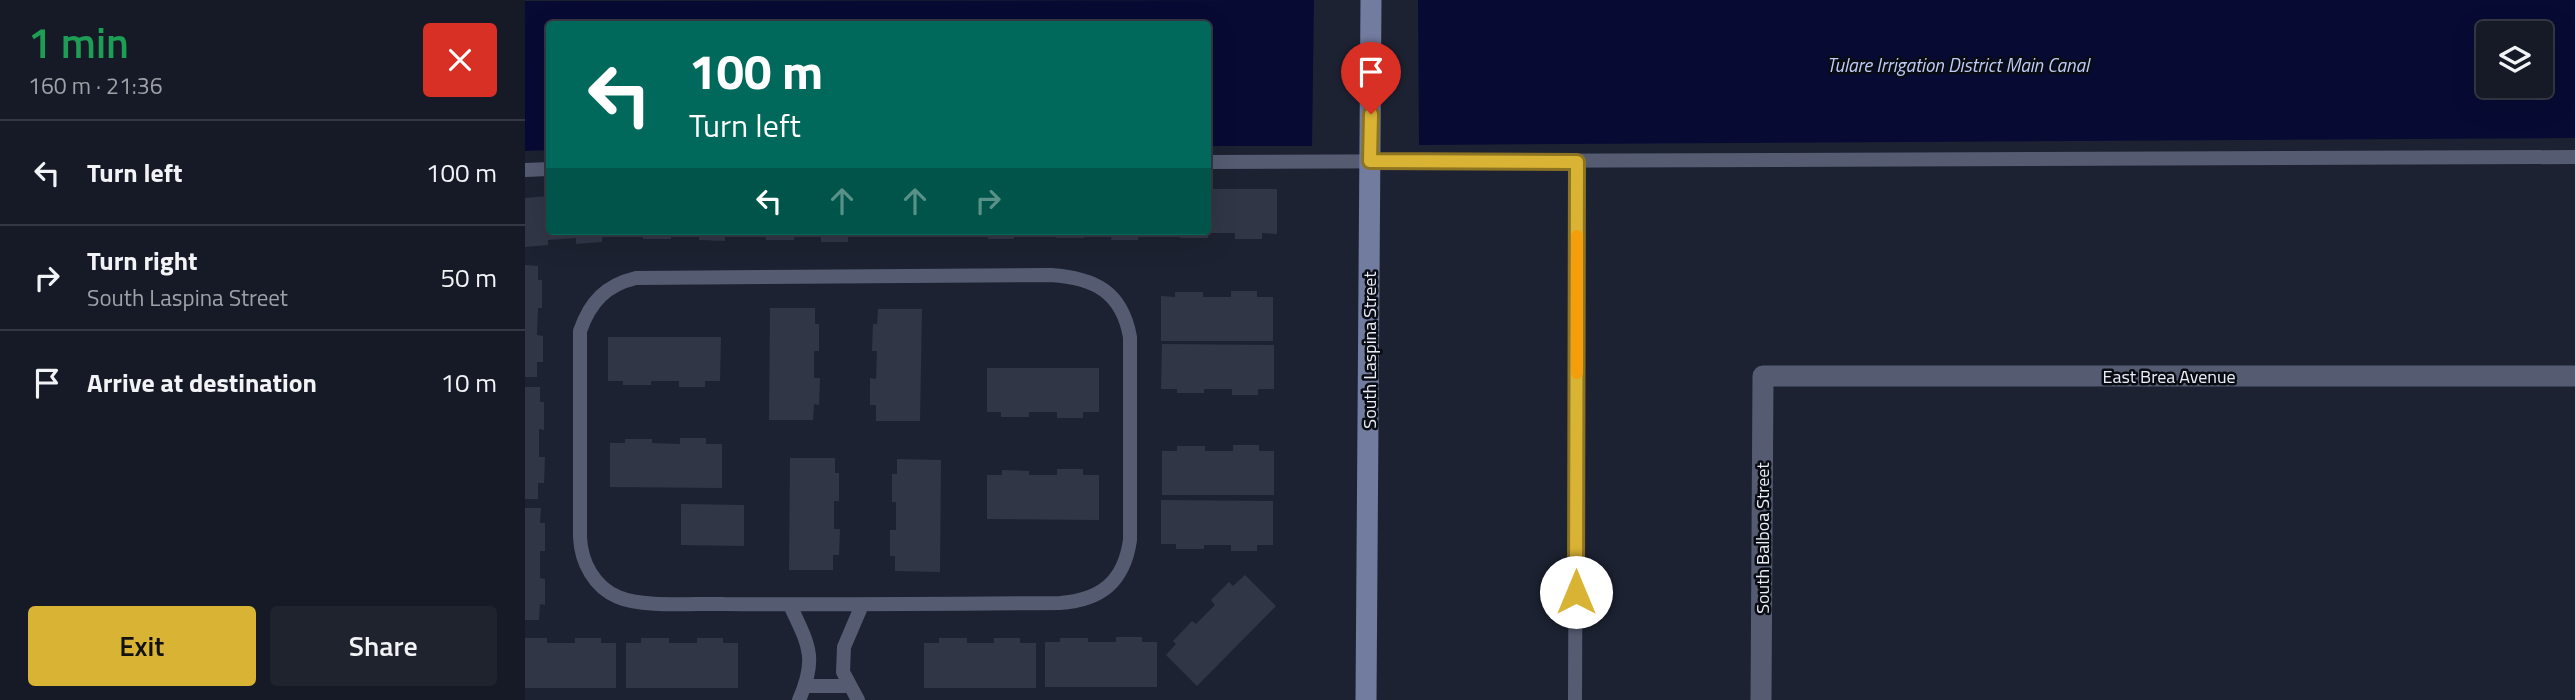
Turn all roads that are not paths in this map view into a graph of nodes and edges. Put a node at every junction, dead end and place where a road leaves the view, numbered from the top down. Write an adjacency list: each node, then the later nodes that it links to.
1 (1371, 0): 3 (street, South Laspina Street)
2 (2575, 157): 5 (lane)
3 (1370, 161): 4 (lane); 5 (lane); 16 (street, South Laspina Street)
4 (1211, 162)
5 (1577, 162): 17 (lane)
6 (546, 169): 7 (lane)
7 (525, 170)
8 (1763, 376): 9 (street, East Brea Avenue); 18 (street, South Balboa Street)
9 (2575, 376)
10 (790, 605): 11 (lane); 11 (lane); 12 (lane)
11 (862, 605): 13 (lane)
12 (806, 686): 13 (lane); 14 (lane)
13 (850, 686): 15 (lane)
14 (799, 700)
15 (858, 700)
16 (1366, 700)
17 (1575, 700)
18 (1761, 700)

